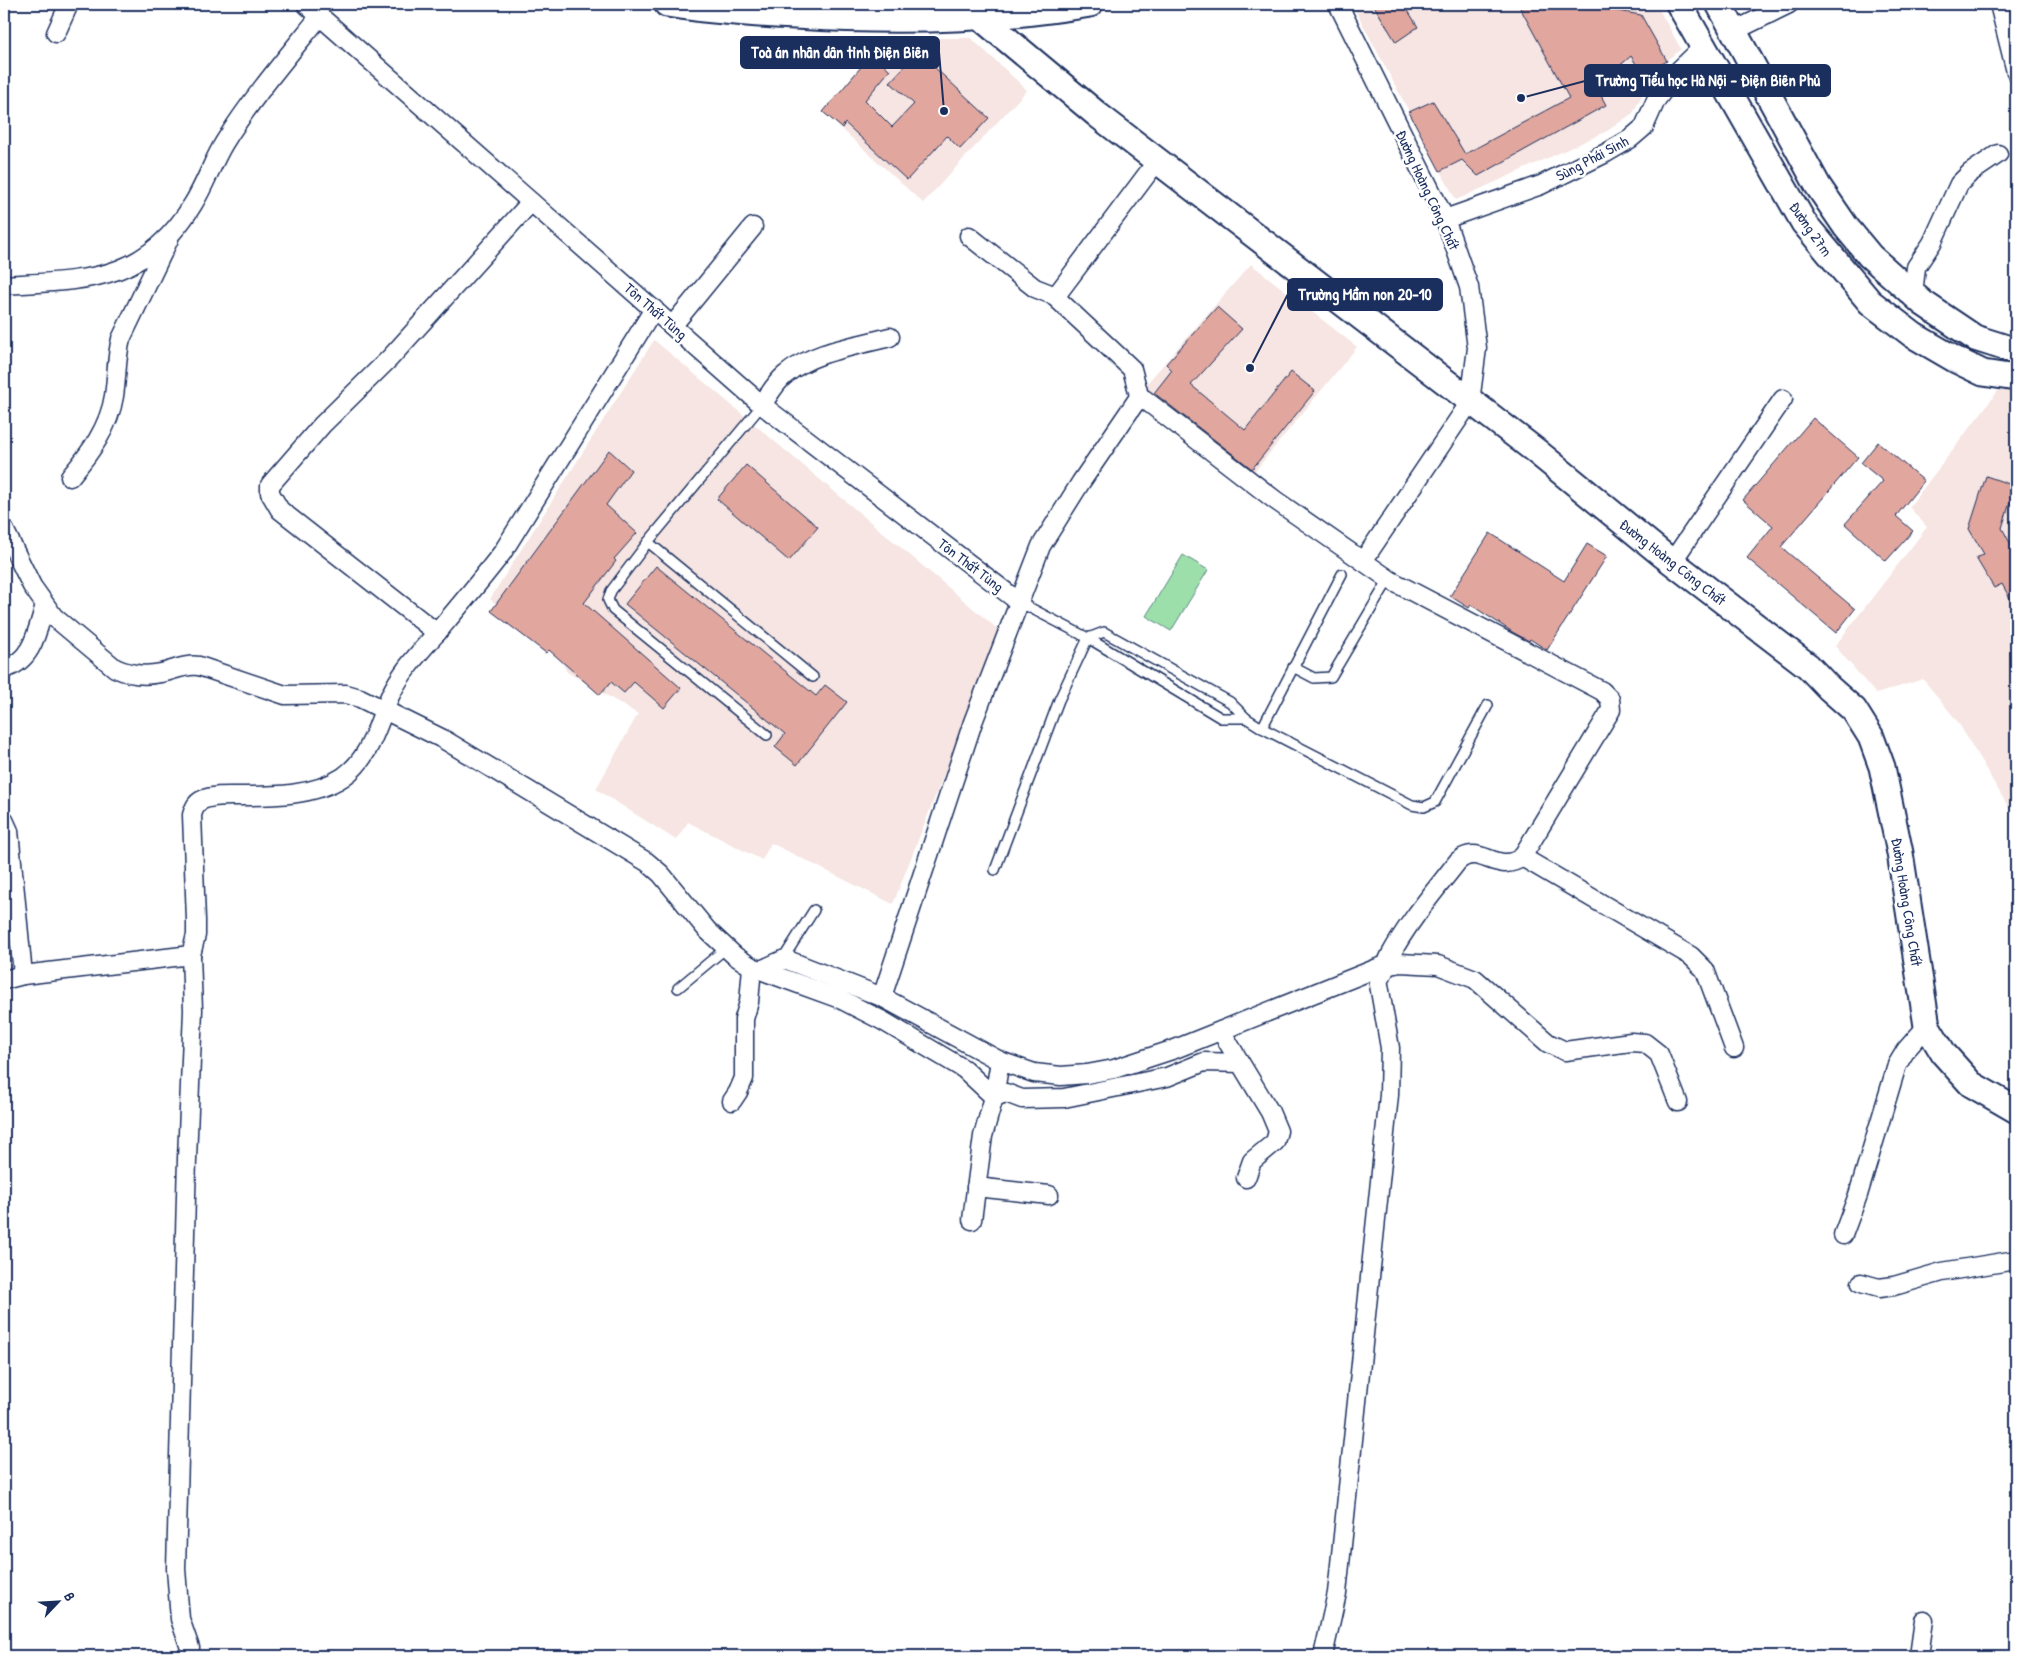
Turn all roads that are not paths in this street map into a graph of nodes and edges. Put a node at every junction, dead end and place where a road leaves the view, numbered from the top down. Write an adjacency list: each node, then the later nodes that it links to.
1 (69, 4): 13 (street)
2 (306, 4): 10 (street, Tôn Thất Tùng)
3 (667, 4): 11 (street)
4 (1090, 4): 11 (street)
5 (1338, 4): 19 (street, Đường Hoàng Công Chất)
6 (1679, 4): 14 (street, Đường 27m)
7 (1719, 4): 12 (street, Đường 27m)
8 (1789, 4): 12 (street)
9 (1999, 4): 15 (street)
10 (320, 16): 18 (street, Tôn Thất Tùng); 21 (street)
11 (980, 17): 17 (street)
12 (1734, 31): 14 (street); 24 (street, Đường 27m)
13 (56, 33)
14 (1702, 48): 19 (street, Sùng Phái Sinh); 30 (street, Đường 27m)
15 (2016, 72)
16 (1998, 154): 24 (street)
17 (1157, 161): 25 (street); 33 (street)
18 (531, 202): 26 (street, Tôn Thất Tùng); 44 (street)
19 (1444, 219): 33 (street, Đường Hoàng Công Chất)
20 (753, 227): 27 (street)
21 (173, 232): 23 (street); 35 (street)
22 (969, 236): 25 (street)
23 (4, 285)
24 (1913, 295): 29 (street, Đường 27m)
25 (1055, 297): 31 (street)
26 (654, 309): 27 (street, Tôn Thất Tùng); 44 (street)
27 (673, 325): 34 (street, Tôn Thất Tùng)
28 (890, 337): 34 (street)
29 (2016, 351)
30 (2016, 378)
31 (1140, 399): 38 (street); 42 (street)
32 (1783, 399): 39 (street)
33 (1470, 402): 38 (street); 39 (street, Đường Hoàng Công Chất)
34 (762, 405): 37 (lane); 42 (street, Tôn Thất Tùng)
35 (70, 477)
36 (4, 529): 43 (street)
37 (648, 542): 48 (lane); 53 (lane)
38 (1363, 561): 41 (street)
39 (1672, 562): 67 (street, Đường Hoàng Công Chất)
40 (1342, 574): 46 (lane)
41 (1389, 579): 46 (lane); 55 (street)
42 (1020, 602): 45 (lane); 66 (street)
43 (45, 605): 47 (street); 50 (street)
44 (437, 633): 50 (street)
45 (1088, 638): 51 (lane); 51 (lane); 56 (lane)
46 (1292, 667): 52 (lane)
47 (4, 670)
48 (813, 676)
49 (1488, 705): 52 (lane)
50 (385, 709): 58 (street); 59 (street)
51 (1246, 718): 52 (lane)
52 (1262, 728)
53 (767, 735)
54 (4, 820): 63 (street)
55 (1522, 857): 61 (street); 69 (street)
56 (995, 870)
57 (814, 910): 60 (lane)
58 (724, 949): 62 (street); 65 (lane)
59 (191, 955): 63 (street); 84 (street)
60 (783, 959): 62 (street); 66 (street)
61 (1386, 966): 68 (street); 74 (street); 85 (street)
62 (756, 969): 72 (street); 73 (street)
63 (23, 975): 64 (street)
64 (4, 980)
65 (678, 988)
66 (882, 997): 70 (street)
67 (1927, 1026): 75 (street, Đường Hoàng Công Chất); 80 (street)
68 (1221, 1031): 70 (street); 71 (street)
69 (1734, 1048)
70 (1000, 1061): 72 (street)
71 (1240, 1063): 72 (street); 76 (street)
72 (994, 1097): 77 (street)
73 (732, 1101)
74 (1678, 1102)
75 (2016, 1110)
76 (1246, 1178)
77 (976, 1187): 78 (street); 79 (street)
78 (1049, 1195)
79 (972, 1220)
80 (1842, 1235)
81 (2016, 1260): 82 (street)
82 (1861, 1283)
83 (1924, 1620): 86 (street)
84 (190, 1648)
85 (1323, 1656)
86 (1919, 1656)

